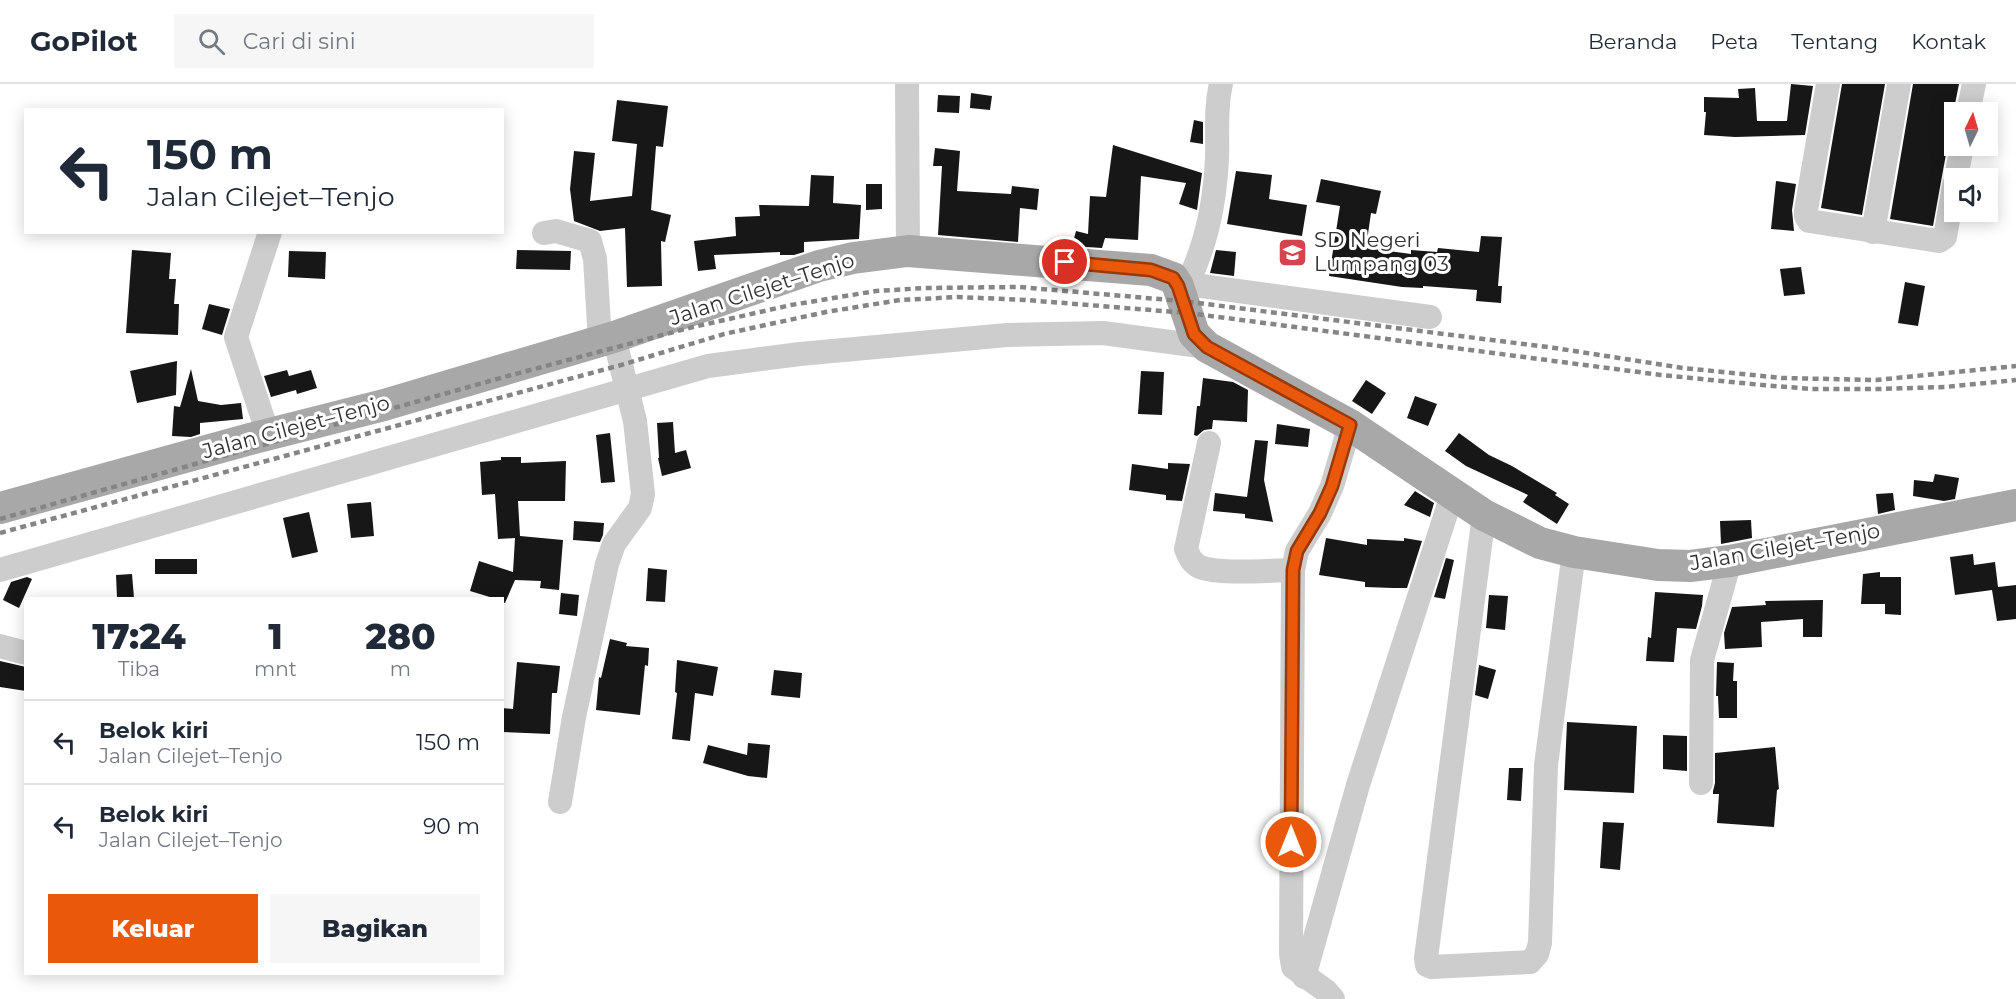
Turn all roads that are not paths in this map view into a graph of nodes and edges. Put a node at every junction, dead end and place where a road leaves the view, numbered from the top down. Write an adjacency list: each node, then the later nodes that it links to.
1 (907, 84): 11 (street)
2 (1221, 84): 12 (street)
3 (1828, 84): 8 (street)
4 (1899, 84): 8 (street)
5 (1974, 84): 6 (street)
6 (1970, 102)
7 (1946, 222): 8 (street)
8 (1873, 232)
9 (544, 233): 14 (street)
10 (269, 234): 18 (street)
11 (908, 251): 12 (main road, Jalan Cilejet–Tenjo); 14 (main road, Jalan Cilejet–Tenjo)
12 (1180, 281): 13 (street); 15 (main road, Jalan Cilejet–Tenjo)
13 (1430, 317)
14 (607, 339): 16 (street); 18 (main road, Jalan Cilejet–Tenjo)
15 (1207, 347): 16 (street); 17 (main road, Jalan Cilejet–Tenjo)
16 (627, 389): 26 (street); 31 (street)
17 (1350, 425): 20 (main road, Jalan Cilejet–Tenjo); 27 (street)
18 (268, 434): 22 (main road, Jalan Cilejet–Tenjo)
19 (1209, 443): 27 (street)
20 (1453, 492): 23 (main road, Jalan Cilejet–Tenjo); 32 (street)
21 (2016, 505): 25 (main road, Jalan Cilejet–Tenjo)
22 (0, 508)
23 (1484, 515): 24 (main road, Jalan Cilejet–Tenjo); 24 (street)
24 (1574, 552): 25 (main road, Jalan Cilejet–Tenjo)
25 (1730, 561): 30 (street)
26 (0, 570)
27 (1293, 570): 32 (street)
28 (0, 646): 29 (street)
29 (24, 652)
30 (1701, 783)
31 (560, 802)
32 (1304, 977): 33 (street)
33 (1333, 999)

